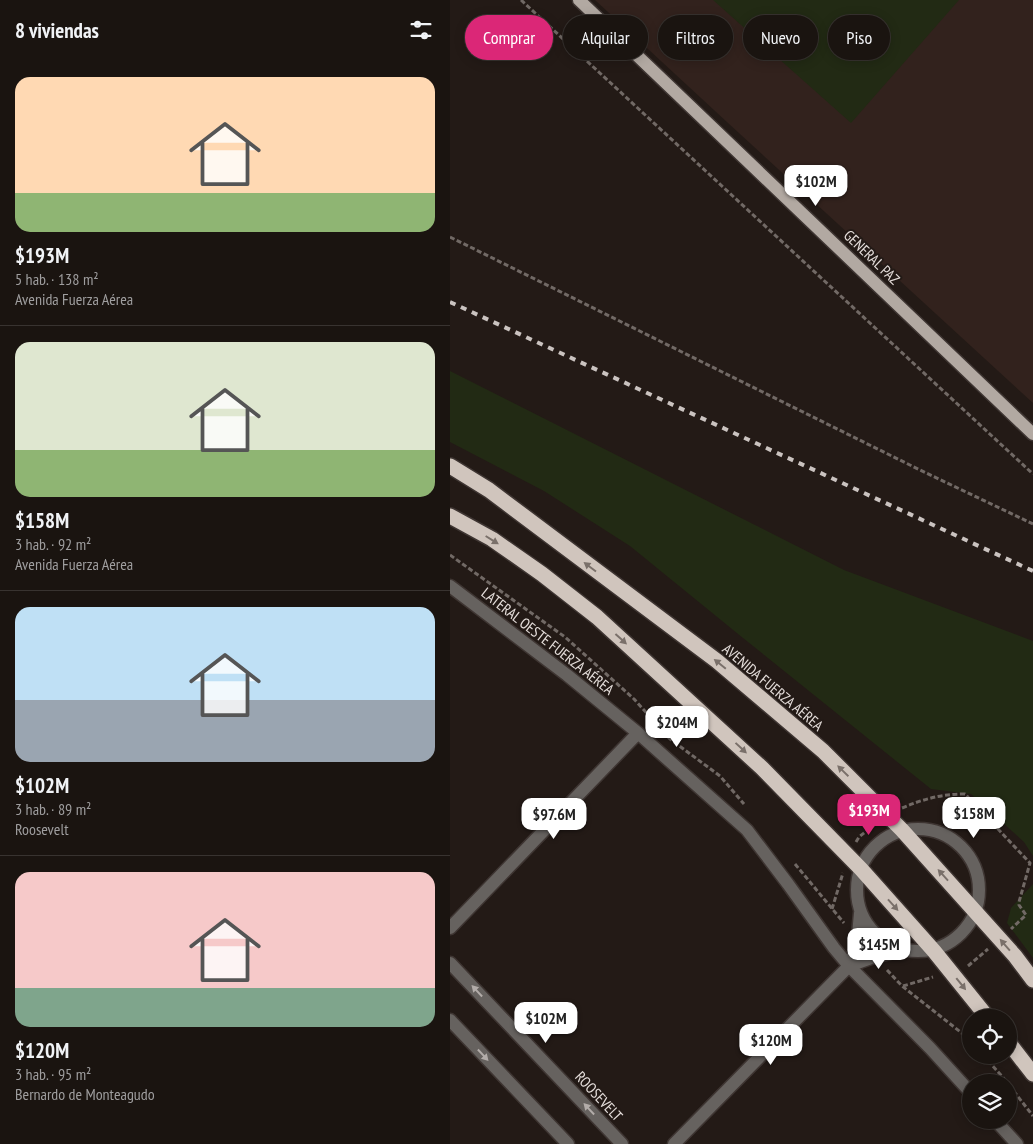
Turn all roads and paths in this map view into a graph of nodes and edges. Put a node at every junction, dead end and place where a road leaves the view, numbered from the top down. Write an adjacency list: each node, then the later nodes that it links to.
1 (521, 0): 6 (path)
2 (580, 0): 4 (main road, GENERAL PAZ)
3 (450, 237): 8 (path)
4 (1033, 434)
5 (450, 466): 11 (highway, AVENIDA FUERZA AÉREA, one-way to 5)
6 (1033, 474)
7 (450, 516): 12 (highway, one-way to 12)
8 (1033, 524)
9 (450, 586): 10 (street, LATERAL OESTE FUERZA AÉREA)
10 (638, 733): 15 (street); 19 (street, LATERAL OESTE FUERZA AÉREA)
11 (902, 830): 12 (street); 13 (highway, AVENIDA FUERZA AÉREA, one-way to 11); 13 (street)
12 (861, 868): 14 (street); 17 (highway, one-way to 17)
13 (976, 911): 17 (street); 20 (highway, AVENIDA FUERZA AÉREA, one-way to 13)
14 (860, 913): 16 (street); 19 (street)
15 (450, 928)
16 (901, 950): 17 (street); 19 (street)
17 (934, 951): 22 (highway, one-way to 22)
18 (450, 962): 34 (street, ROOSEVELT, one-way to 18)
19 (849, 966): 29 (street, LATERAL OESTE FUERZA AÉREA); 35 (street)
20 (1033, 980)
21 (902, 986): 24 (path)
22 (981, 1009)
23 (450, 1020): 33 (street, one-way to 33)
24 (962, 1034)
25 (1017, 1053): 28 (highway)
26 (991, 1064): 27 (path)
27 (999, 1074)
28 (1033, 1074)
29 (962, 1083)
30 (1017, 1096): 31 (path)
31 (1033, 1116)
32 (1003, 1129): 36 (street)
33 (568, 1144)
34 (622, 1144)
35 (674, 1144)
36 (1017, 1144)

